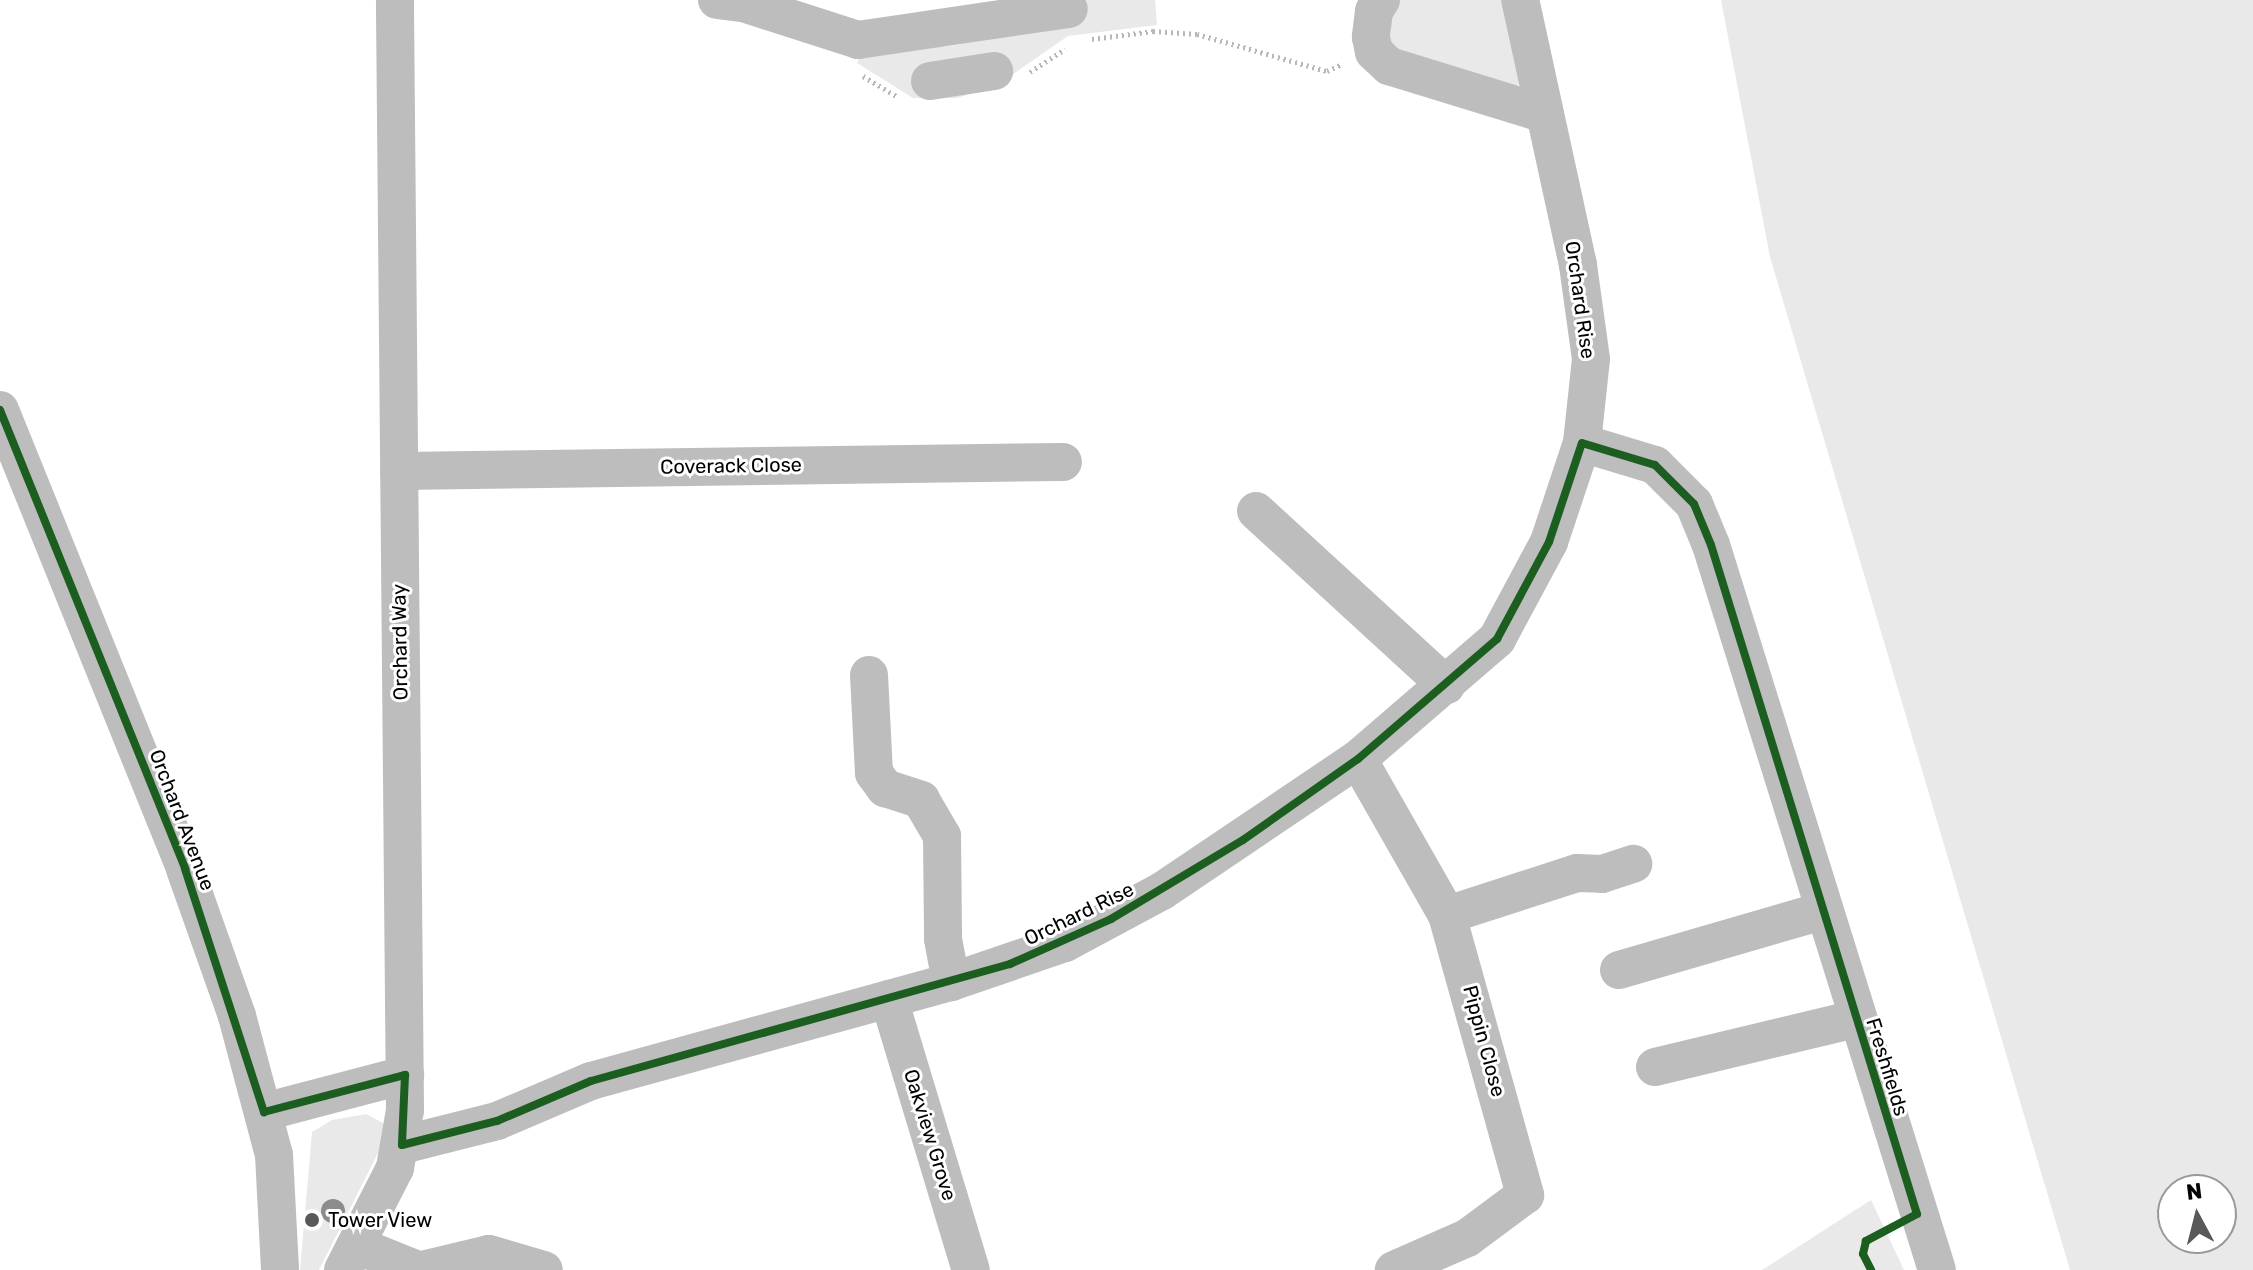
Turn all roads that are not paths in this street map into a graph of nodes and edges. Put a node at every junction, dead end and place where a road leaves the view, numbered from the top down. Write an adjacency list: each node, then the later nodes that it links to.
1 (395, 0): 12 (street, Orchard Way)
2 (717, 0): 6 (street)
3 (1381, 0): 8 (street)
4 (1520, 0): 8 (street, Orchard Rise)
5 (1069, 9): 6 (street)
6 (953, 29): 7 (street)
7 (961, 76)
8 (1542, 113): 10 (street, Orchard Rise)
9 (5, 434): 26 (street, Orchard Avenue)
10 (1582, 443): 15 (street, Orchard Rise); 18 (street, Freshfields)
11 (1063, 462): 12 (street, Coverack Close)
12 (399, 471): 25 (street, Orchard Way)
13 (1256, 511): 15 (street)
14 (869, 675): 21 (street)
15 (1446, 685): 16 (street, Orchard Rise)
16 (1358, 759): 19 (street, Pippin Close); 21 (street, Orchard Rise)
17 (1633, 864): 19 (street)
18 (1822, 911): 20 (street); 23 (street, Freshfields)
19 (1447, 915): 33 (street, Pippin Close)
20 (1619, 970)
21 (951, 982): 22 (street, Orchard Rise)
22 (889, 999): 27 (street, Orchard Rise); 32 (street, Oakview Grove)
23 (1855, 1019): 24 (street); 34 (street, Freshfields)
24 (1655, 1067)
25 (405, 1075): 26 (street); 27 (street, Orchard Way)
26 (264, 1112): 29 (street, Orchard Avenue)
27 (402, 1145): 28 (street, Orchard Way)
28 (349, 1258): 30 (street)
29 (280, 1270)
30 (420, 1270): 31 (street)
31 (544, 1270)
32 (971, 1270)
33 (1394, 1270)
34 (1937, 1270)

